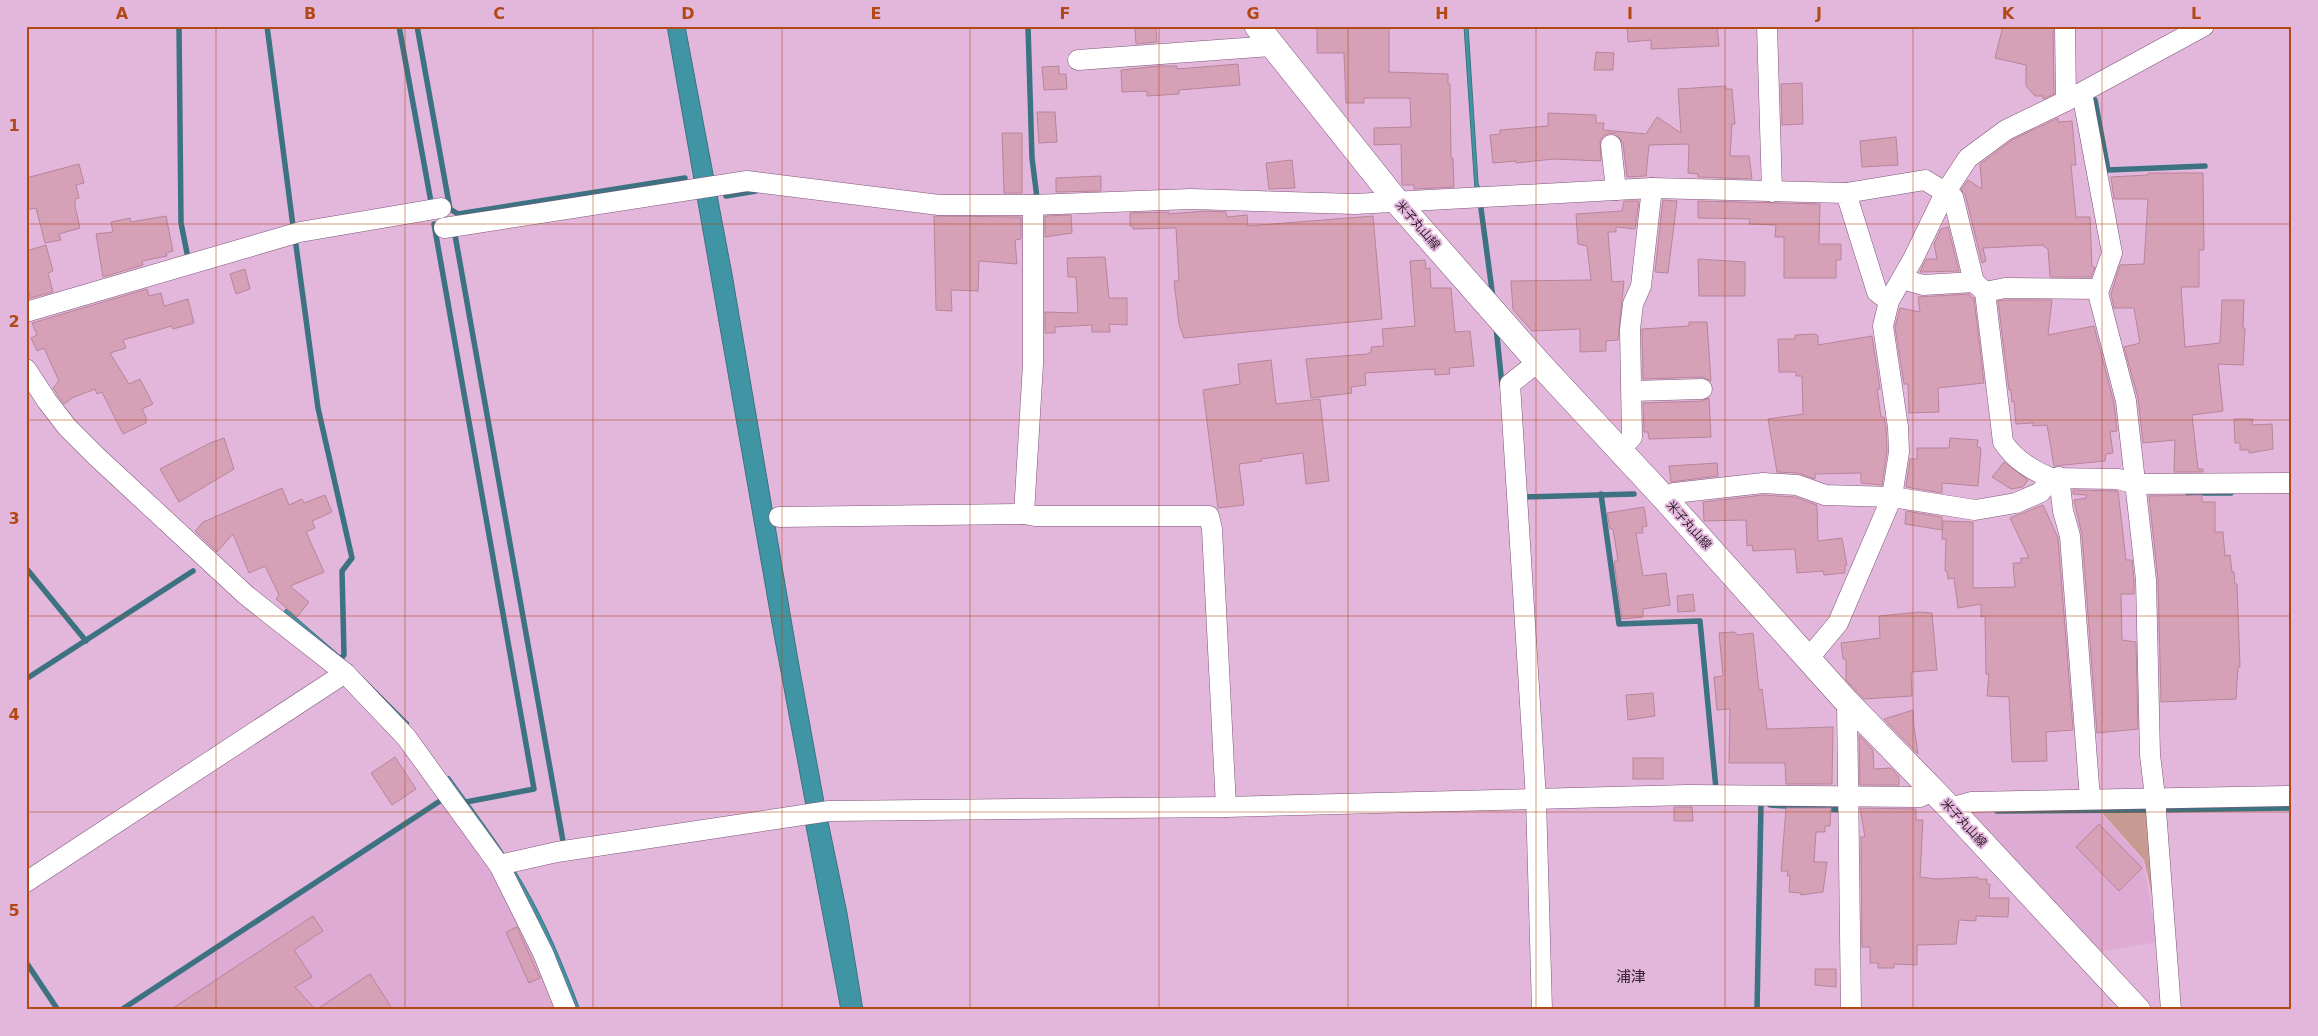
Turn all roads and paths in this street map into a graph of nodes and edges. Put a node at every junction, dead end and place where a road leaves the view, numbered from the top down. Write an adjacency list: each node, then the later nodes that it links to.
1 (1257, 26): 5 (main road, 米子丸山線)
2 (1767, 26): 11 (street)
3 (2065, 26): 7 (street)
4 (2204, 26): 7 (street)
5 (1273, 46): 6 (street); 14 (main road, 米子丸山線)
6 (1078, 60)
7 (2074, 97): 13 (street); 20 (street)
8 (1611, 145): 10 (street)
9 (1652, 188): 10 (street); 11 (street); 26 (street)
10 (1616, 190): 14 (street)
11 (1772, 192): 12 (street)
12 (1846, 193): 13 (street); 21 (street)
13 (1945, 193): 18 (street); 19 (street)
14 (1398, 203): 15 (street); 23 (main road, 米子丸山線)
15 (1033, 205): 17 (street); 33 (street)
16 (441, 208): 22 (street)
17 (444, 228)
18 (1902, 279): 19 (street); 21 (street)
19 (1980, 287): 20 (street); 28 (street)
20 (2099, 289): 30 (street)
21 (1889, 301): 31 (street)
22 (26, 312)
23 (1538, 362): 27 (main road, 米子丸山線); 41 (street)
24 (26, 368): 36 (street)
25 (1702, 389): 26 (street)
26 (1632, 391): 27 (street)
27 (1620, 450): 32 (main road, 米子丸山線)
28 (2055, 478): 30 (street); 31 (street); 43 (street)
29 (2292, 483): 30 (street)
30 (2136, 484): 40 (street)
31 (1892, 497): 32 (street); 35 (street)
32 (1666, 500): 35 (main road, 米子丸山線)
33 (1024, 514): 34 (street); 44 (street)
34 (779, 517)
35 (1808, 659): 37 (main road, 米子丸山線)
36 (345, 673): 45 (street); 46 (street)
37 (1847, 702): 39 (street); 42 (main road, 米子丸山線)
38 (2292, 796): 40 (street)
39 (1848, 797): 41 (street); 42 (street); 49 (street)
40 (2155, 797): 43 (street); 51 (street)
41 (1536, 799): 44 (street); 48 (street)
42 (1942, 799): 43 (street); 50 (main road, 米子丸山線)
43 (2090, 799)
44 (1226, 807): 45 (street)
45 (506, 863): 47 (street)
46 (26, 882)
47 (566, 1010)
48 (1542, 1010)
49 (1851, 1010)
50 (2138, 1010)
51 (2171, 1010)

